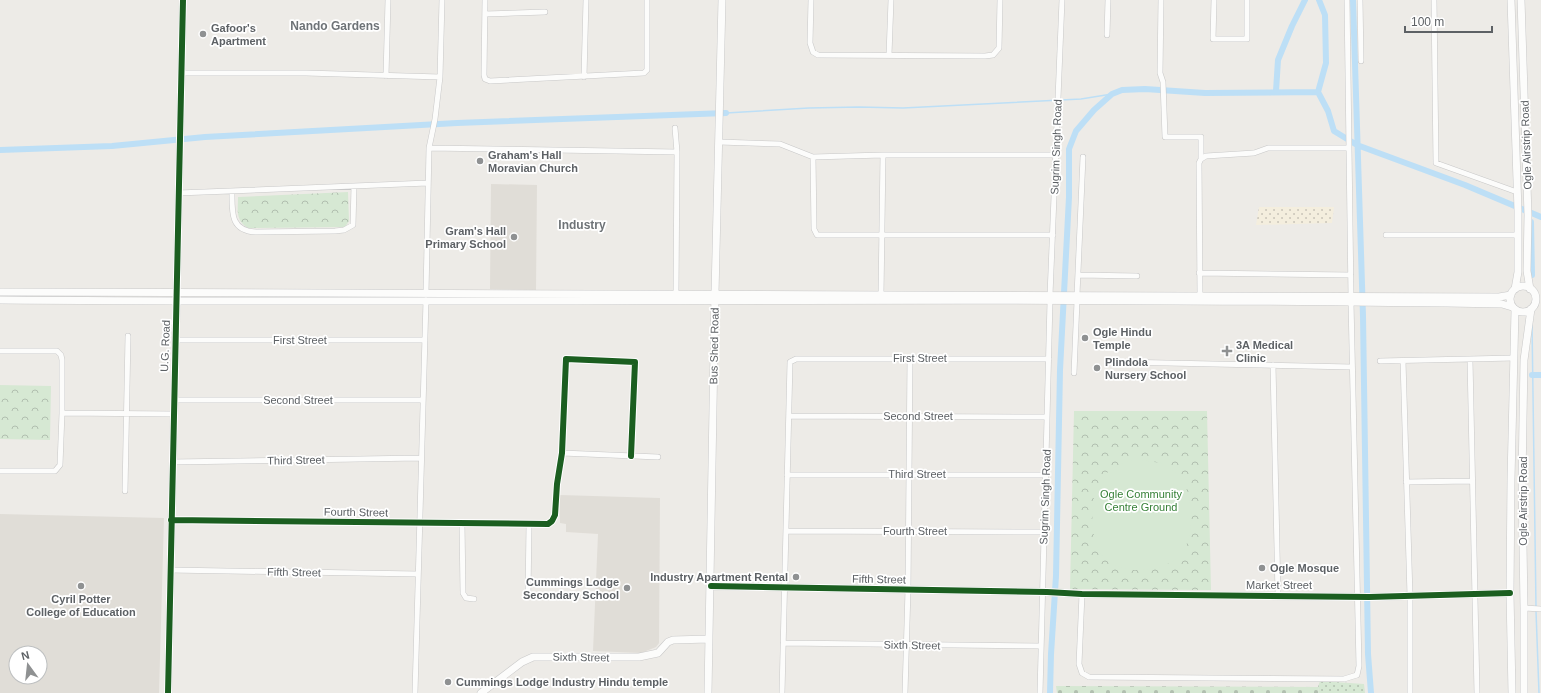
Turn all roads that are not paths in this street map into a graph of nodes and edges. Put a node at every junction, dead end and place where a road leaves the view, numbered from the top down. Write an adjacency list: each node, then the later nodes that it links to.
1 (183, 0): 26 (street, U.G. Road)
2 (388, 0): 27 (street)
3 (442, 0): 29 (street)
4 (486, 0): 22 (street)
5 (586, 0): 28 (street)
6 (648, 0): 28 (street)
7 (722, 0): 31 (street, Bus Shed Road)
8 (811, 0): 24 (street)
9 (891, 0): 24 (street)
10 (1000, 0): 24 (street)
11 (1062, 0): 36 (street, Sugrim Singh Road)
12 (1108, 0): 23 (street)
13 (1160, 0): 39 (street)
14 (1214, 0): 15 (street)
15 (1247, 0)
16 (1347, 0): 33 (street)
17 (1360, 0): 25 (street)
18 (1434, 0): 43 (street)
19 (1511, 0): 43 (street, Ogle Airstrip Road)
20 (1521, 0): 54 (street, Ogle Airstrip Road)
21 (545, 12): 22 (street)
22 (485, 14): 28 (street)
23 (1107, 35)
24 (889, 55)
25 (1361, 61)
26 (182, 72): 27 (street); 44 (street, U.G. Road)
27 (386, 76): 29 (street)
28 (584, 76)
29 (440, 77): 32 (street)
30 (675, 128): 34 (street)
31 (719, 142): 37 (street); 63 (street, Bus Shed Road)
32 (429, 148): 34 (street); 40 (street)
33 (1349, 148): 39 (street); 51 (street)
34 (677, 152): 57 (street)
35 (883, 154): 36 (street); 37 (street); 45 (street)
36 (1057, 155): 46 (street, Sugrim Singh Road)
37 (814, 157): 45 (street)
38 (1083, 157): 50 (street)
39 (1201, 159): 49 (street)
40 (428, 183): 41 (street); 62 (street)
41 (354, 186): 42 (street); 42 (street)
42 (232, 191): 44 (street)
43 (1517, 192): 48 (street, Ogle Airstrip Road)
44 (178, 193): 56 (street, U.G. Road)
45 (882, 235): 46 (street); 58 (street)
46 (1053, 235): 64 (street, Sugrim Singh Road)
47 (1386, 235): 48 (street)
48 (1517, 235): 53 (street, Ogle Airstrip Road)
49 (1199, 273): 51 (street); 59 (street)
50 (1078, 275): 52 (street); 65 (street)
51 (1351, 275): 66 (street)
52 (1137, 276)
53 (1515, 289): 54 (street); 60 (street)
54 (1530, 289): 61 (street)
55 (0, 292): 56 (street)
56 (177, 292): 62 (street); 68 (street, U.G. Road)
57 (676, 294): 62 (street); 63 (street)
58 (881, 295): 63 (street); 64 (street)
59 (1200, 295): 65 (street); 66 (street)
60 (1511, 295): 66 (street); 70 (street)
61 (1538, 295): 69 (street)
62 (426, 297): 63 (street); 68 (street); 73 (street)
63 (715, 298): 64 (street); 114 (street, Bus Shed Road)
64 (1051, 298): 65 (street); 77 (street, Sugrim Singh Road)
65 (1076, 298): 66 (street); 84 (street)
66 (1357, 299): 70 (street); 83 (street)
67 (0, 300): 68 (street)
68 (176, 301): 72 (street, U.G. Road)
69 (1535, 307): 70 (street); 126 (street, Ogle Airstrip Road)
70 (1514, 308): 76 (street, Ogle Airstrip Road)
71 (128, 336): 88 (street)
72 (175, 340): 73 (street, First Street); 85 (street, U.G. Road)
73 (425, 340): 86 (street)
74 (0, 351): 87 (street)
75 (910, 358): 77 (street, First Street); 90 (street, First Street); 91 (street)
76 (1514, 358): 78 (street); 118 (street, Ogle Airstrip Road)
77 (1049, 359): 92 (street, Sugrim Singh Road)
78 (1470, 360): 80 (street); 102 (street)
79 (1380, 361): 80 (street)
80 (1403, 361): 103 (street)
81 (1120, 362): 82 (street)
82 (1273, 365): 83 (street); 120 (street)
83 (1352, 367): 123 (street)
84 (1074, 373)
85 (174, 400): 86 (street, Second Street); 89 (street, U.G. Road)
86 (422, 400): 96 (street)
87 (62, 413): 88 (street); 98 (street)
88 (126, 414): 89 (street); 104 (street)
89 (174, 414): 97 (street, U.G. Road)
90 (789, 416): 91 (street, Second Street); 100 (street)
91 (910, 416): 92 (street, Second Street); 99 (street)
92 (1047, 417): 101 (street, Sugrim Singh Road)
93 (562, 454): 94 (street); 94 (street); 108 (street, Fourth Street)
94 (631, 456): 95 (street)
95 (658, 457)
96 (420, 458): 97 (street, Third Street); 106 (street)
97 (172, 462): 105 (street, U.G. Road)
98 (0, 471)
99 (909, 474): 100 (street, Third Street); 101 (street, Third Street); 110 (street)
100 (788, 475): 109 (street)
101 (1046, 475): 111 (street, Sugrim Singh Road)
102 (1472, 481): 103 (street); 121 (street)
103 (1406, 482): 124 (street)
104 (125, 491)
105 (171, 520): 106 (street, Fourth Street); 112 (street, U.G. Road)
106 (419, 523): 107 (street, Fourth Street); 113 (street)
107 (462, 524): 108 (street, Fourth Street); 125 (street)
108 (529, 525): 122 (street)
109 (786, 530): 110 (street, Fourth Street); 115 (street)
110 (909, 531): 111 (street, Fourth Street); 116 (street)
111 (1044, 532): 117 (street, Sugrim Singh Road)
112 (170, 570): 113 (street, Fifth Street); 132 (street, U.G. Road)
113 (418, 574): 133 (street)
114 (711, 586): 115 (street, Fifth Street); 128 (street, Bus Shed Road)
115 (784, 587): 116 (street, Fifth Street); 129 (street)
116 (908, 589): 117 (street, Fifth Street); 130 (street)
117 (1045, 592): 119 (street, Market Street); 131 (street, Sugrim Singh Road)
118 (1510, 593): 121 (street, Market Street); 141 (street, Ogle Airstrip Road)
119 (1082, 594): 120 (street, Market Street); 123 (street)
120 (1278, 595): 123 (street, Market Street)
121 (1476, 595): 124 (street, Market Street); 140 (street)
122 (528, 596)
123 (1363, 596): 124 (street, Market Street)
124 (1410, 596): 139 (street)
125 (474, 599)
126 (1526, 608): 127 (street); 142 (street, Ogle Airstrip Road)
127 (1541, 608)
128 (709, 639): 134 (street, Sixth Street); 135 (street, Bus Shed Road)
129 (783, 643): 130 (street, Sixth Street); 136 (street)
130 (907, 644): 131 (street, Sixth Street); 137 (street)
131 (1041, 646): 138 (street, Sugrim Singh Road)
132 (168, 693)
133 (415, 693)
134 (482, 693)
135 (708, 693)
136 (782, 693)
137 (905, 693)
138 (1040, 693)
139 (1410, 693)
140 (1477, 693)
141 (1512, 693)
142 (1524, 693)

